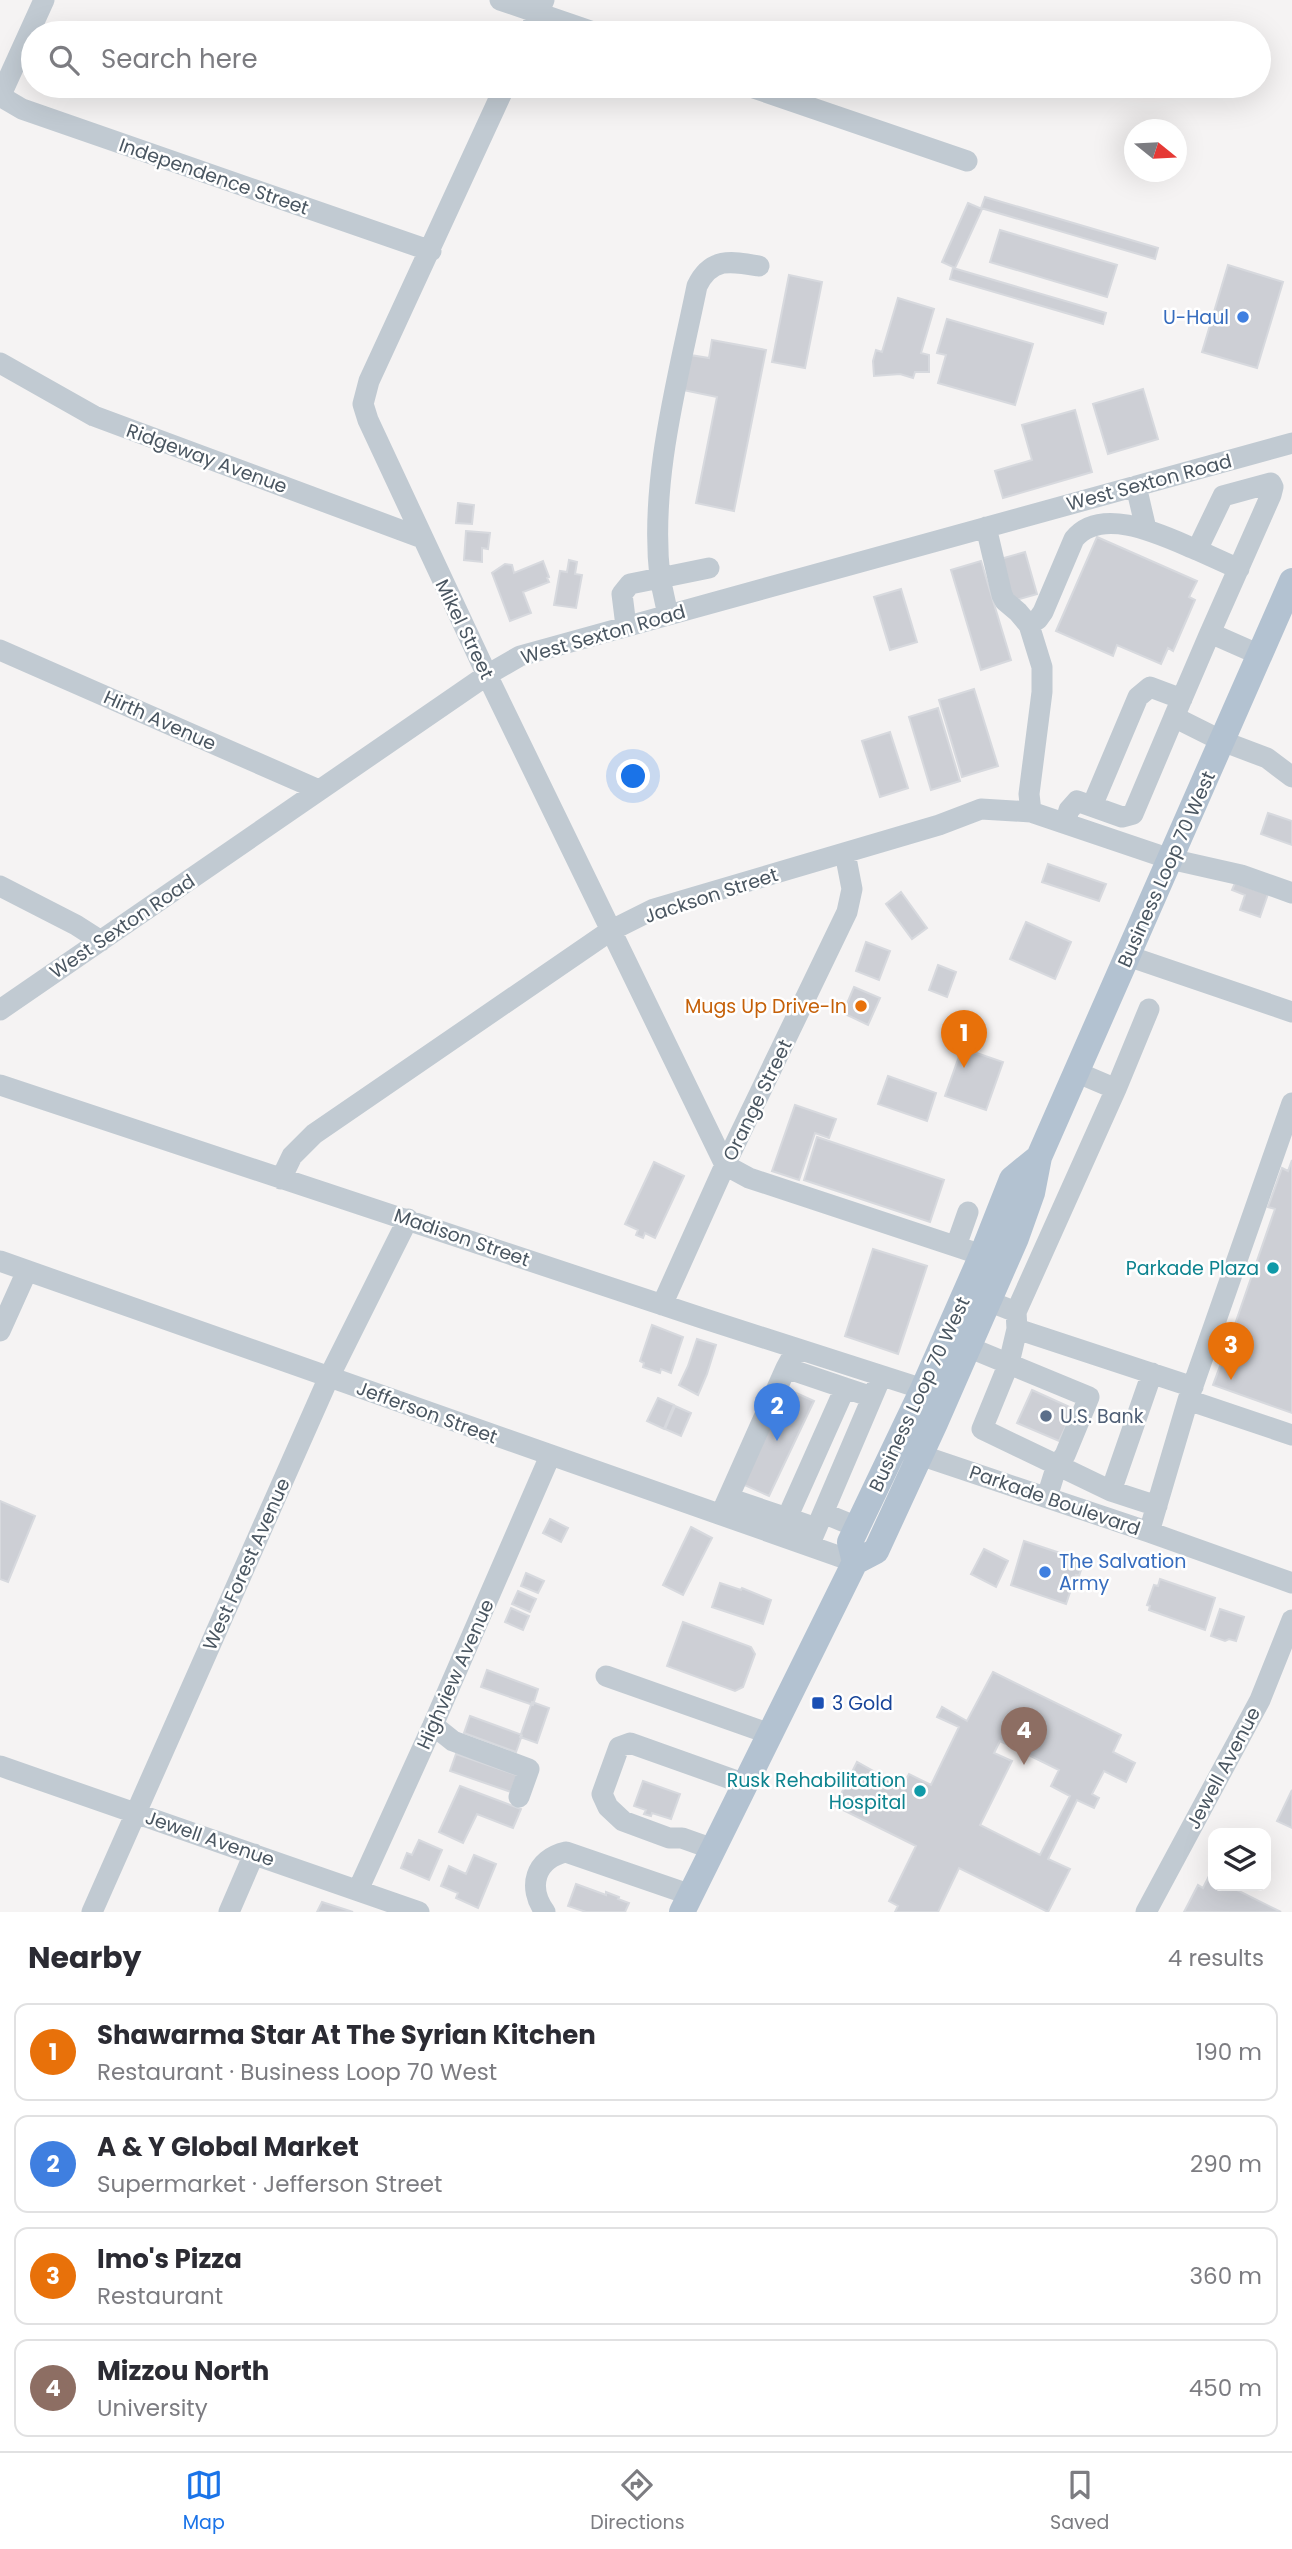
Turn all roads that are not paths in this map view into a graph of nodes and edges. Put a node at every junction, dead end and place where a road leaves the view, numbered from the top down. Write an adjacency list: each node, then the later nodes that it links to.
1 (44, 0): 4 (street)
2 (500, 0): 3 (street)
3 (541, 7): 5 (street)
4 (34, 21)
5 (571, 21)
6 (21, 50): 7 (street)
7 (0, 96): 11 (street, Independence Street)
8 (500, 98): 11 (street, Mikel Street)
9 (783, 98): 10 (street)
10 (967, 161)
11 (430, 251): 18 (street, Mikel Street)
12 (759, 266): 22 (street)
13 (0, 363): 18 (street, Ridgeway Avenue)
14 (1292, 443): 15 (street, West Sexton Road)
15 (1136, 486): 16 (street, West Sexton Road); 17 (street)
16 (986, 527): 24 (street, West Sexton Road); 25 (street)
17 (1146, 529): 19 (street); 25 (street)
18 (422, 538): 30 (street, Mikel Street)
19 (1197, 551): 21 (street); 21 (street)
20 (709, 568): 22 (street)
21 (1239, 569): 27 (street)
22 (660, 578): 24 (street); 26 (street)
23 (1291, 587): 29 (main road, Business Loop 70 West)
24 (668, 615): 26 (street, West Sexton Road)
25 (1029, 625): 36 (street)
26 (626, 626): 30 (street, West Sexton Road)
27 (1210, 634): 29 (street); 31 (street)
28 (0, 650): 34 (street, Hirth Avenue)
29 (1260, 655): 32 (main road, Business Loop 70 West)
30 (487, 675): 34 (street, West Sexton Road); 42 (street, Mikel Street)
31 (1178, 708): 32 (street); 35 (street); 35 (street)
32 (1222, 741): 33 (street); 39 (main road, Business Loop 70 West)
33 (1292, 777)
34 (319, 789): 43 (street, West Sexton Road)
35 (1092, 806): 37 (street)
36 (1031, 812): 37 (street, Jackson Street); 38 (street, Jackson Street)
37 (1065, 823): 39 (street, Jackson Street)
38 (845, 853): 42 (street, Jackson Street); 53 (street, Orange Street)
39 (1170, 859): 41 (street, Jackson Street); 44 (main road, Business Loop 70 West)
40 (0, 886): 43 (street)
41 (1292, 893)
42 (610, 931): 53 (street, Mikel Street); 54 (street, Jackson Street)
43 (101, 941): 46 (street, West Sexton Road)
44 (1128, 956): 47 (street); 48 (main road, Business Loop 70 West)
45 (1149, 1009): 50 (street)
46 (0, 1010)
47 (1292, 1012)
48 (1076, 1072): 50 (street); 52 (main road, Business Loop 70 West)
49 (0, 1085): 54 (street, Madison Street)
50 (1116, 1089): 63 (street)
51 (1292, 1102): 74 (street)
52 (1039, 1157): 58 (main road, Business Loop 70 West); 61 (main road, Business Loop 70 West)
53 (725, 1166): 57 (street); 62 (street, Orange Street)
54 (281, 1178): 56 (street, Madison Street)
55 (968, 1212): 57 (street)
56 (408, 1219): 62 (street, Madison Street); 71 (street, West Forest Avenue)
57 (956, 1245): 58 (street)
58 (982, 1255): 73 (main road, Business Loop 70 West)
59 (0, 1262): 60 (street, Jefferson Street)
60 (27, 1271): 64 (street); 71 (street, Jefferson Street)
61 (988, 1301): 63 (street); 65 (main road, Business Loop 70 West)
62 (662, 1305): 66 (street, Madison Street)
63 (1017, 1321): 67 (street); 69 (street)
64 (0, 1331)
65 (968, 1347): 67 (street); 77 (main road, Business Loop 70 West)
66 (796, 1349): 68 (street); 70 (street, Madison Street)
67 (1009, 1363): 79 (street); 79 (street)
68 (786, 1368): 72 (street); 82 (street)
69 (1152, 1373): 74 (street); 80 (street)
70 (883, 1376): 73 (street, Madison Street); 75 (street)
71 (329, 1377): 78 (street, Jefferson Street); 97 (street, West Forest Avenue)
72 (845, 1388): 75 (street); 84 (street)
73 (923, 1389): 77 (main road, Business Loop 70 West)
74 (1191, 1393): 76 (street); 83 (street)
75 (872, 1397): 86 (street)
76 (1292, 1435)
77 (908, 1451): 81 (street, Parkade Boulevard); 85 (main road, Business Loop 70 West); 88 (main road, Business Loop 70 West)
78 (550, 1456): 82 (street, Jefferson Street); 92 (street, Highview Avenue)
79 (1058, 1465): 80 (street); 81 (street)
80 (1111, 1491): 83 (street)
81 (1047, 1497): 87 (street, Parkade Boulevard)
82 (724, 1506): 84 (street); 86 (street, Jefferson Street)
83 (1157, 1506): 87 (street)
84 (787, 1518): 86 (street)
85 (857, 1527): 86 (street); 88 (main road, Business Loop 70 West)
86 (816, 1528): 88 (street, Jefferson Street)
87 (1149, 1532): 89 (street, Parkade Boulevard)
88 (855, 1562): 93 (main road, Business Loop 70 West)
89 (1292, 1583)
90 (1292, 1620): 106 (street, Jewell Avenue)
91 (606, 1676): 93 (street)
92 (433, 1725): 96 (street); 100 (street, Highview Avenue)
93 (770, 1734): 95 (main road, Business Loop 70 West)
94 (0, 1766): 97 (street, Jewell Avenue)
95 (745, 1784): 98 (main road, Business Loop 70 West); 98 (street)
96 (519, 1797)
97 (136, 1812): 99 (street, Jewell Avenue); 102 (street, West Forest Avenue)
98 (713, 1849): 101 (main road, Business Loop 70 West)
99 (254, 1854): 100 (street, Jewell Avenue); 103 (street)
100 (358, 1890): 104 (street, Jewell Avenue)
101 (687, 1903): 105 (street)
102 (92, 1912)
103 (229, 1912)
104 (419, 1912)
105 (545, 1912)
106 (1146, 1912)

